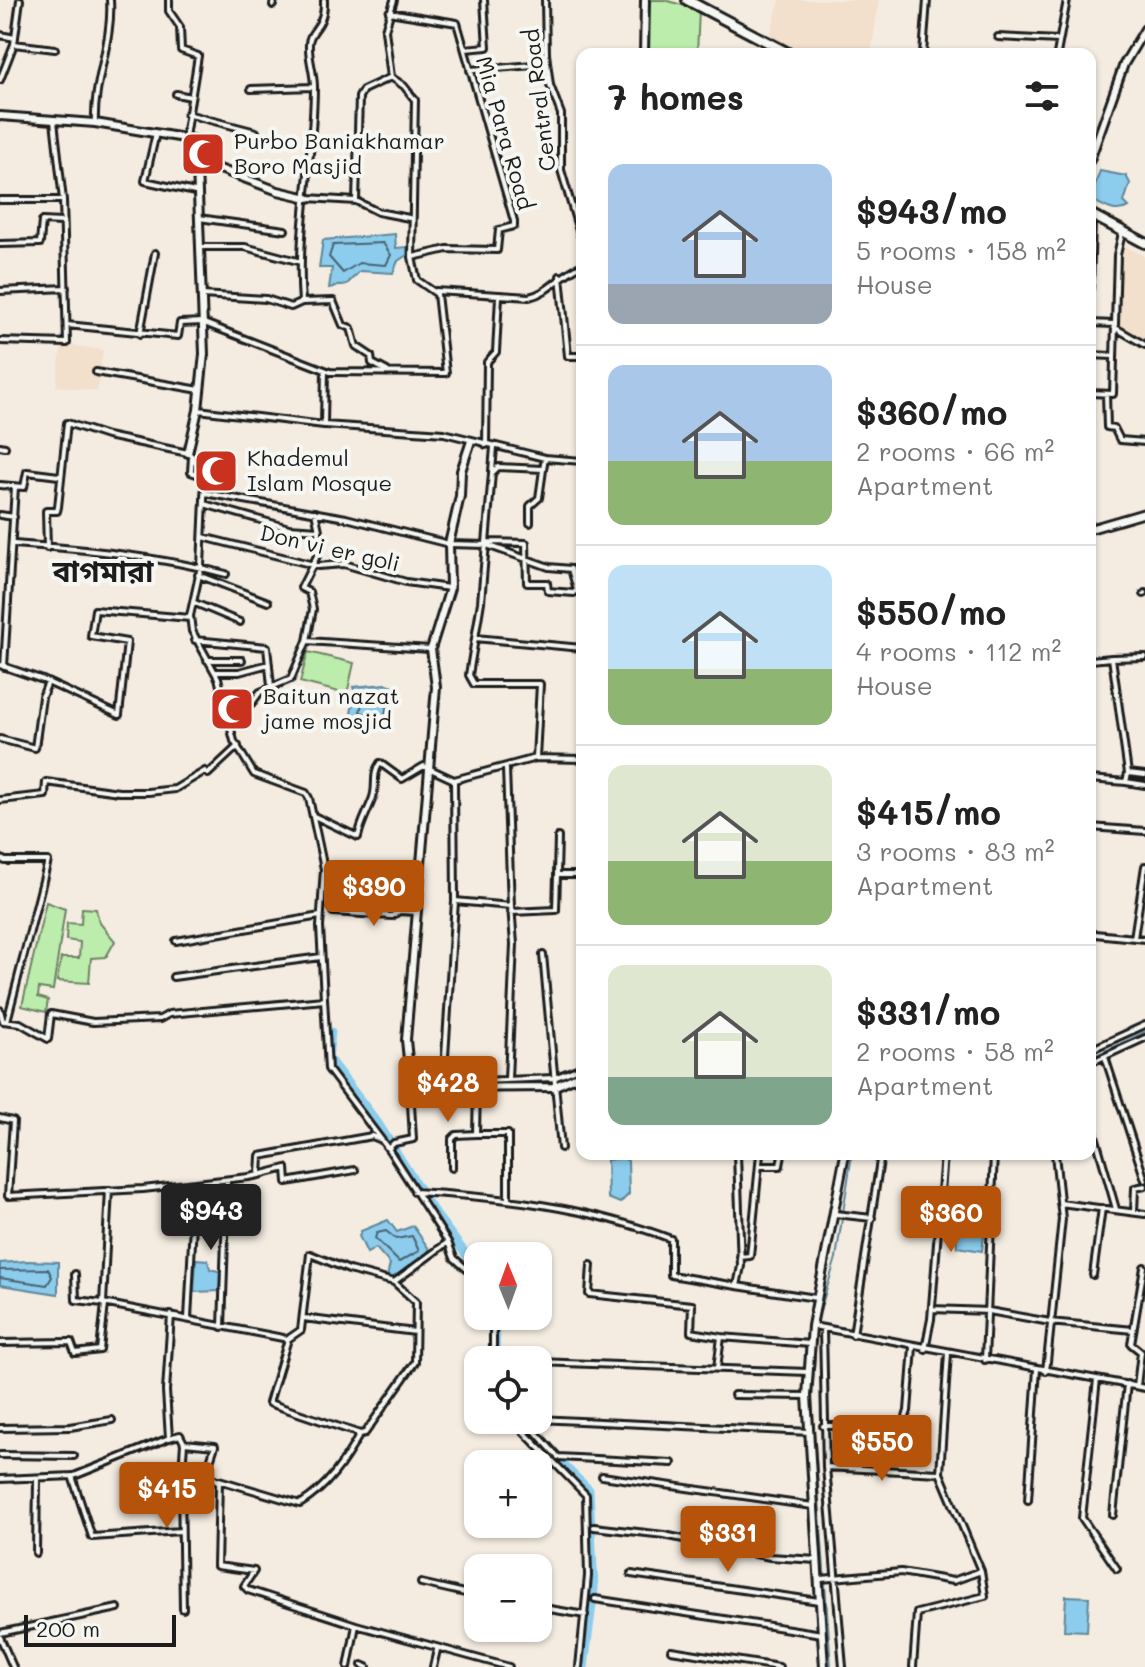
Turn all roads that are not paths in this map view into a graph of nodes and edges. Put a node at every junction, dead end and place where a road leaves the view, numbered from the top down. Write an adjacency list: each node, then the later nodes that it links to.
1 (20, 0): 18 (street)
2 (110, 0): 37 (street)
3 (169, 0): 33 (street)
4 (324, 0): 30 (street)
5 (394, 0): 13 (street)
6 (484, 0): 25 (street)
7 (545, 0): 26 (street, Central Road)
8 (645, 0): 19 (street)
9 (679, 0): 20 (highway)
10 (687, 0): 21 (highway)
11 (927, 0): 22 (street)
12 (1067, 0): 17 (street)
13 (389, 12): 25 (street, Mia Para Road); 28 (street)
14 (1145, 29): 41 (street)
15 (0, 35): 18 (street)
16 (998, 37): 17 (street)
17 (1059, 40): 23 (street)
18 (14, 41): 24 (street); 29 (street)
19 (644, 48)
20 (769, 48)
21 (779, 48)
22 (923, 48)
23 (1058, 48)
24 (55, 49)
25 (465, 49): 27 (street, Mia Para Road)
26 (547, 64): 27 (street); 51 (street, Central Road)
27 (470, 70): 59 (street, Mia Para Road)
28 (391, 77): 47 (street); 49 (street)
29 (0, 80)
30 (314, 87): 31 (street); 44 (street)
31 (251, 89)
32 (176, 94): 33 (street)
33 (191, 97): 34 (street)
34 (187, 114): 39 (street); 40 (street)
35 (0, 116): 36 (street)
36 (54, 121): 37 (street); 46 (street)
37 (95, 123): 38 (street)
38 (156, 132): 40 (street); 43 (street)
39 (256, 132)
40 (185, 137): 42 (street)
41 (1096, 143)
42 (196, 160): 43 (street); 44 (street)
43 (195, 192): 48 (street)
44 (308, 198): 47 (street); 60 (street)
45 (0, 200): 46 (street)
46 (63, 200): 52 (street)
47 (356, 201): 49 (street)
48 (196, 218): 53 (street); 57 (street)
49 (411, 218): 59 (street)
50 (1096, 220): 54 (highway)
51 (576, 221)
52 (62, 222): 55 (street); 63 (street)
53 (285, 230)
54 (1122, 233): 56 (highway); 72 (street)
55 (0, 244)
56 (1145, 246)
57 (198, 247): 60 (street); 66 (street)
58 (155, 253): 73 (street)
59 (412, 257): 65 (street)
60 (301, 262): 68 (street)
61 (576, 268): 62 (street)
62 (560, 276): 67 (street); 77 (street)
63 (66, 288): 64 (street); 71 (street)
64 (0, 291)
65 (436, 291): 67 (street); 81 (street)
66 (202, 295): 68 (street); 69 (street)
67 (499, 297): 89 (street)
68 (302, 302): 81 (street)
69 (204, 323): 73 (street); 79 (street); 82 (street)
70 (1096, 324): 72 (street)
71 (67, 325): 73 (street); 74 (street)
72 (1114, 325): 75 (street); 78 (street)
73 (140, 335)
74 (0, 341)
75 (1145, 345)
76 (1096, 355): 78 (street)
77 (576, 356)
78 (1113, 356): 84 (street)
79 (325, 370): 81 (street); 86 (street)
80 (96, 372): 82 (street)
81 (390, 372)
82 (200, 390): 85 (street)
83 (1096, 393): 84 (street)
84 (1106, 394): 88 (street)
85 (198, 410): 86 (street); 91 (street)
86 (324, 425): 87 (street)
87 (471, 441): 89 (street); 111 (street)
88 (1145, 442)
89 (486, 445): 90 (street)
90 (494, 447): 92 (street); 96 (street)
91 (190, 456): 94 (street); 97 (street); 100 (street)
92 (545, 458): 93 (street); 95 (street)
93 (576, 461)
94 (207, 465)
95 (543, 469): 96 (street); 106 (street)
96 (492, 473): 112 (street)
97 (59, 476): 99 (street); 113 (street)
98 (0, 485): 99 (street)
99 (15, 487): 105 (street)
100 (205, 493): 101 (street); 102 (street)
101 (204, 504): 108 (street); 109 (street)
102 (315, 512): 108 (street); 111 (street)
103 (1145, 513): 107 (street)
104 (0, 515): 105 (street)
105 (14, 517): 110 (street)
106 (530, 523)
107 (1096, 527)
108 (319, 530): 115 (street)
109 (203, 537): 115 (street, Don vi er goli); 116 (street)
110 (14, 544): 113 (street); 137 (street)
111 (449, 544): 112 (street); 120 (street)
112 (487, 544): 114 (street); 114 (street); 126 (street)
113 (47, 548): 116 (street)
114 (527, 558): 119 (street); 121 (street)
115 (312, 564): 120 (street, Don vi er goli); 128 (street)
116 (201, 566): 117 (street); 118 (street)
117 (226, 574)
118 (198, 575): 122 (street); 123 (street)
119 (576, 582)
120 (450, 588): 130 (street)
121 (576, 592)
122 (268, 602)
123 (195, 603): 124 (street); 125 (street)
124 (190, 618): 127 (street); 139 (street)
125 (240, 622)
126 (475, 638): 129 (street); 144 (street)
127 (195, 640): 134 (street); 136 (street)
128 (307, 641): 130 (street); 140 (street)
129 (576, 647)
130 (431, 649): 146 (street)
131 (1145, 657): 132 (street)
132 (1112, 658): 133 (street); 148 (street)
133 (1096, 659)
134 (207, 660): 135 (street); 138 (street)
135 (242, 660)
136 (269, 664): 138 (street); 140 (street)
137 (2, 666): 139 (street)
138 (215, 672): 141 (street)
139 (48, 682): 142 (street)
140 (271, 686): 141 (street)
141 (222, 704): 143 (street)
142 (0, 739)
143 (238, 746): 154 (street); 155 (street)
144 (536, 758): 145 (street); 147 (street)
145 (576, 759)
146 (425, 766): 150 (street); 155 (street); 166 (street)
147 (506, 769): 150 (street); 164 (street)
148 (1128, 773): 149 (street); 152 (street)
149 (1145, 775)
150 (454, 780): 163 (street)
151 (1096, 780): 152 (street)
152 (1126, 782): 153 (street)
153 (1145, 785)
154 (0, 800)
155 (313, 815): 167 (street)
156 (1096, 827): 157 (street)
157 (1145, 831)
158 (558, 837): 161 (street)
159 (0, 858): 177 (street)
160 (1145, 866): 169 (street)
161 (557, 875): 162 (street); 164 (street)
162 (576, 875)
163 (455, 901): 164 (street); 186 (street)
164 (511, 909): 188 (street)
165 (333, 912): 166 (street)
166 (416, 912): 184 (street)
167 (321, 915): 171 (street); 173 (street)
168 (1096, 934): 169 (street)
169 (1134, 938): 170 (street)
170 (1145, 939)
171 (176, 941)
172 (543, 955): 189 (street)
173 (321, 957): 174 (street); 175 (street)
174 (173, 977)
175 (324, 1000): 177 (street); 194 (street)
176 (0, 1010): 177 (street)
177 (3, 1023)
178 (1145, 1025): 180 (street)
179 (1145, 1038): 181 (street)
180 (1096, 1047)
181 (1105, 1057): 182 (street); 210 (street)
182 (1096, 1061)
183 (425, 1066): 186 (street)
184 (409, 1069): 190 (street); 196 (street)
185 (576, 1070): 189 (street)
186 (444, 1072): 190 (street)
187 (576, 1076): 189 (street)
188 (508, 1079): 189 (street); 190 (street)
189 (555, 1082): 190 (street); 195 (street)
190 (477, 1085): 192 (street)
191 (0, 1118): 213 (street)
192 (476, 1134): 206 (street); 215 (street)
193 (1096, 1139): 218 (street)
194 (382, 1141): 196 (street); 208 (street)
195 (561, 1148)
196 (388, 1149): 214 (street)
197 (737, 1160): 224 (street)
198 (760, 1160): 205 (street)
199 (781, 1160): 205 (street)
200 (845, 1160): 221 (street)
201 (880, 1160): 222 (street)
202 (944, 1160): 234 (street)
203 (994, 1160): 235 (street)
204 (1056, 1160): 216 (street)
205 (759, 1166): 224 (street)
206 (452, 1168)
207 (355, 1170): 208 (street)
208 (259, 1175): 209 (street)
209 (227, 1180): 211 (street); 241 (street)
210 (1145, 1180)
211 (189, 1184): 213 (street); 238 (street)
212 (1145, 1186): 219 (street)
213 (109, 1190): 233 (street)
214 (414, 1192): 215 (street); 223 (street)
215 (508, 1200): 231 (street)
216 (1060, 1203): 217 (street); 239 (street)
217 (1102, 1208): 218 (street); 229 (street)
218 (1116, 1209): 219 (street)
219 (1134, 1212): 220 (street)
220 (1145, 1214)
221 (841, 1215): 222 (street); 232 (street)
222 (872, 1218): 245 (street)
223 (448, 1242): 226 (street); 230 (street)
224 (740, 1257): 231 (street)
225 (591, 1265): 246 (street)
226 (464, 1267)
227 (1144, 1267): 243 (street)
228 (75, 1274): 233 (street)
229 (1093, 1275)
230 (394, 1282): 237 (street); 244 (street)
231 (737, 1286): 232 (street)
232 (816, 1298): 240 (street)
233 (104, 1304): 236 (street); 248 (street)
234 (932, 1309): 235 (street); 251 (street)
235 (989, 1311): 239 (street); 253 (street)
236 (171, 1315): 238 (street); 273 (street)
237 (303, 1318): 244 (street); 247 (street)
238 (188, 1319): 241 (street)
239 (1050, 1322): 243 (street); 257 (street)
240 (812, 1326): 242 (street); 249 (street)
241 (222, 1327): 247 (street)
242 (823, 1329): 245 (street); 267 (street)
243 (1133, 1330): 261 (street)
244 (415, 1332): 270 (street)
245 (853, 1335): 250 (street)
246 (721, 1337): 249 (street); 255 (street)
247 (288, 1339): 270 (street)
248 (0, 1343)
249 (811, 1344): 258 (street)
250 (913, 1347): 251 (street); 267 (street)
251 (925, 1349): 252 (street)
252 (948, 1353): 253 (street); 279 (street)
253 (985, 1360): 256 (street)
254 (552, 1362): 255 (street)
255 (717, 1368): 258 (street)
256 (1037, 1369): 257 (street); 285 (street)
257 (1046, 1371): 259 (street)
258 (810, 1372): 264 (street)
259 (1097, 1379): 260 (street); 292 (street)
260 (1127, 1384): 261 (street); 287 (street)
261 (1137, 1386): 262 (street)
262 (1145, 1388)
263 (734, 1395): 264 (street)
264 (807, 1396): 269 (street)
265 (112, 1420): 268 (street)
266 (552, 1420): 269 (street)
267 (823, 1426): 278 (street)
268 (0, 1428)
269 (810, 1432): 286 (street)
270 (360, 1434): 283 (street)
271 (526, 1434): 304 (street)
272 (537, 1434): 277 (street)
273 (169, 1438): 274 (street); 280 (street)
274 (184, 1443): 283 (street); 289 (street)
275 (0, 1455): 276 (street)
276 (74, 1456)
277 (672, 1463)
278 (826, 1467): 279 (street); 295 (street)
279 (940, 1473): 293 (street)
280 (72, 1476): 284 (street); 289 (street)
281 (602, 1476): 286 (street)
282 (0, 1479): 284 (street)
283 (217, 1479): 305 (street)
284 (37, 1480): 290 (street)
285 (1028, 1500)
286 (815, 1506): 291 (street)
287 (1113, 1515)
288 (594, 1527): 291 (street)
289 (181, 1531): 302 (street)
290 (36, 1553)
291 (817, 1560): 296 (street)
292 (1117, 1569)
293 (981, 1571): 295 (street); 318 (street)
294 (631, 1574): 300 (street)
295 (838, 1578): 296 (street); 317 (street)
296 (821, 1579): 300 (street)
297 (421, 1583): 298 (street)
298 (464, 1593)
299 (595, 1599): 306 (street)
300 (821, 1601): 306 (street)
301 (118, 1608): 307 (street)
302 (183, 1609)
303 (552, 1609): 304 (street)
304 (585, 1615): 314 (street)
305 (356, 1625): 308 (street); 311 (street)
306 (824, 1634): 316 (street)
307 (0, 1635): 310 (street)
308 (437, 1650): 312 (street); 313 (street)
309 (671, 1650): 315 (street)
310 (13, 1667)
311 (348, 1667)
312 (433, 1667)
313 (509, 1667)
314 (579, 1667)
315 (779, 1667)
316 (824, 1667)
317 (843, 1667)
318 (913, 1667)

